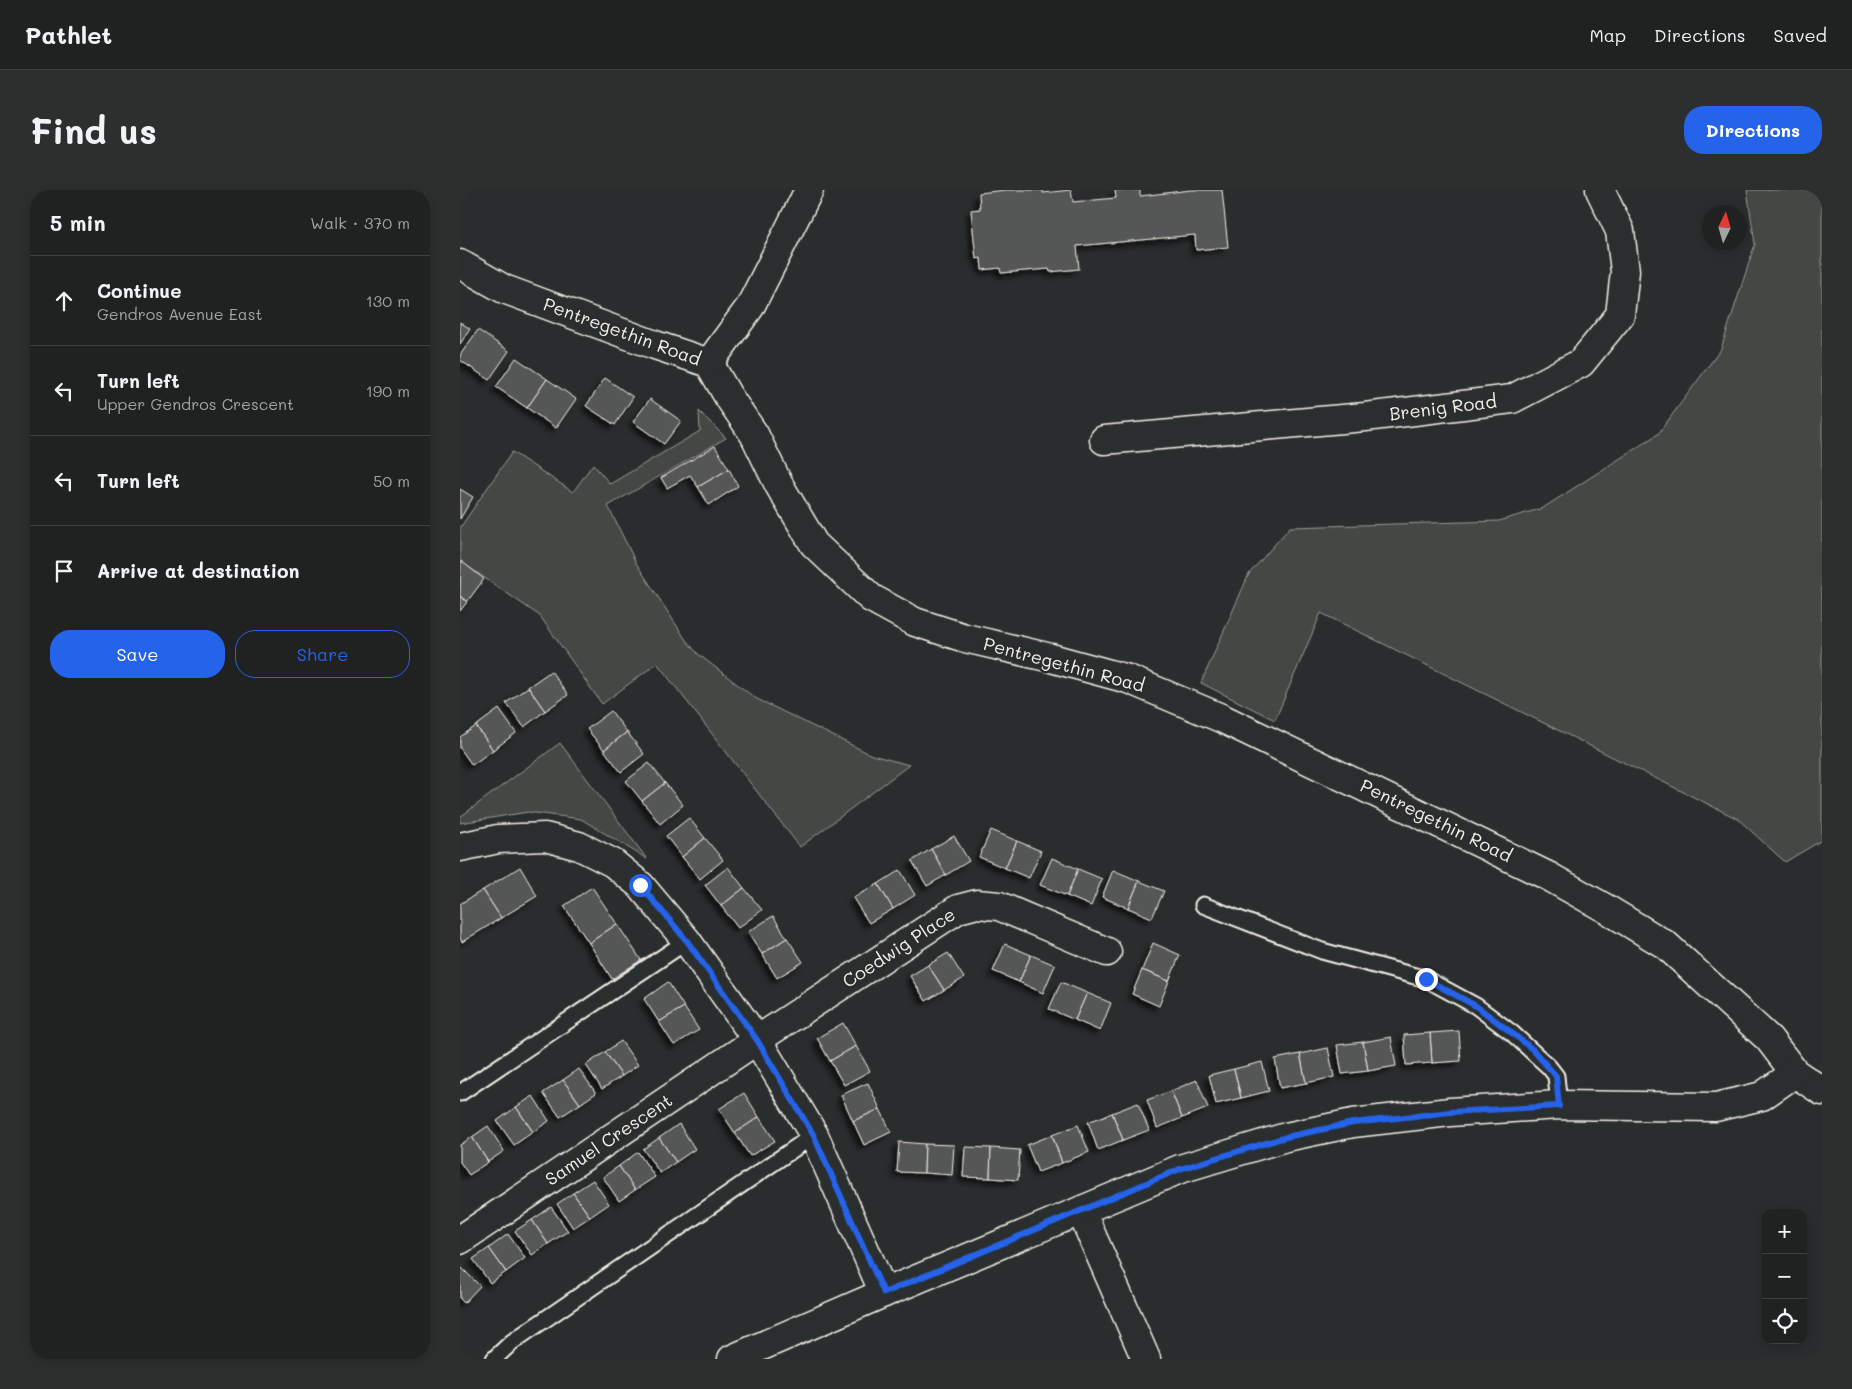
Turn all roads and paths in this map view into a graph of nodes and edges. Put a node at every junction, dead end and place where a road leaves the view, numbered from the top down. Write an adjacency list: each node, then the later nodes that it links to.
1 (809, 190): 4 (street)
2 (1600, 190): 5 (street, Brenig Road)
3 (460, 264): 4 (street, Pentregethin Road)
4 (709, 363): 11 (street, Pentregethin Road)
5 (1104, 440)
6 (460, 847): 8 (street)
7 (1203, 905): 14 (lane)
8 (687, 941): 10 (street); 13 (lane)
9 (1108, 952): 10 (street, Coedwig Place)
10 (757, 1040): 15 (street); 17 (street, Samuel Crescent)
11 (1795, 1073): 12 (street, Pentregethin Road); 14 (street)
12 (1822, 1091)
13 (460, 1094)
14 (1559, 1106): 16 (street)
15 (814, 1136): 18 (street); 19 (lane)
16 (1081, 1211): 18 (street); 21 (street)
17 (460, 1240)
18 (884, 1293): 20 (street)
19 (494, 1359)
20 (732, 1359)
21 (1146, 1359)

